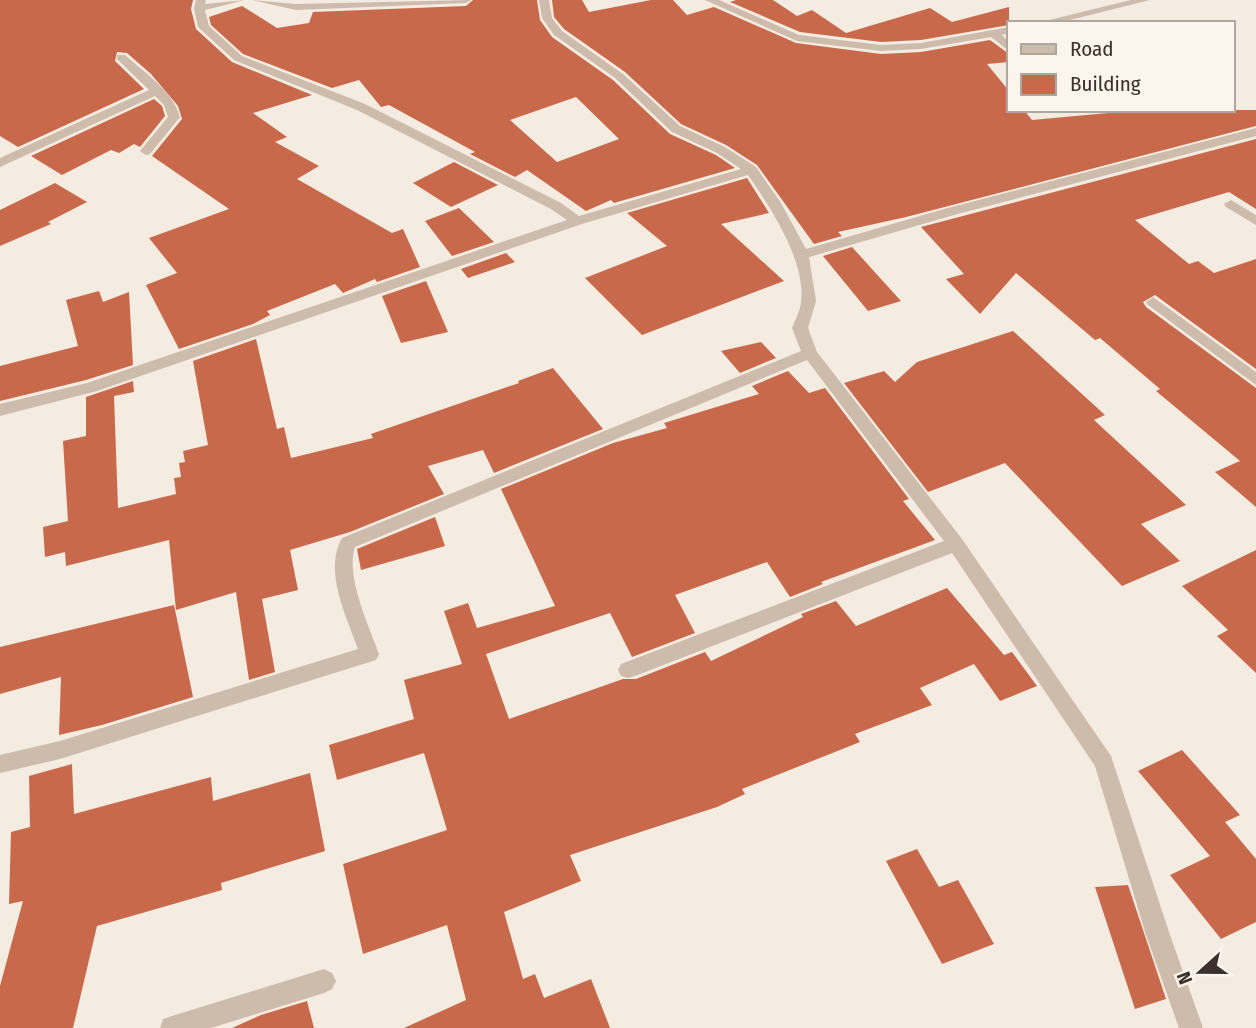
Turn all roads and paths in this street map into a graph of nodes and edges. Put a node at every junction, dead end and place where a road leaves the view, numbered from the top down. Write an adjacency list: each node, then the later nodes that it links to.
1 (240, 0): 7 (street)
2 (257, 0): 3 (street)
3 (466, 0)
4 (544, 0): 17 (street)
5 (710, 0): 10 (street)
6 (1145, 0): 8 (street)
7 (200, 4): 19 (street)
8 (1051, 21)
9 (1007, 30): 10 (street)
10 (994, 33): 11 (street)
11 (1007, 46)
12 (121, 57): 13 (street)
13 (158, 90): 15 (street); 16 (street)
14 (1256, 132): 21 (street)
15 (146, 151)
16 (0, 163)
17 (751, 170): 19 (street); 21 (street)
18 (1231, 204): 20 (street)
19 (577, 221): 25 (street)
20 (1256, 221)
21 (802, 255): 23 (street)
22 (1153, 302): 24 (street)
23 (810, 353): 26 (street); 28 (street)
24 (1256, 380)
25 (0, 410)
26 (956, 544): 27 (street); 31 (street)
27 (628, 670)
28 (0, 764)
29 (324, 981): 30 (street)
30 (172, 1028)
31 (1191, 1028)

